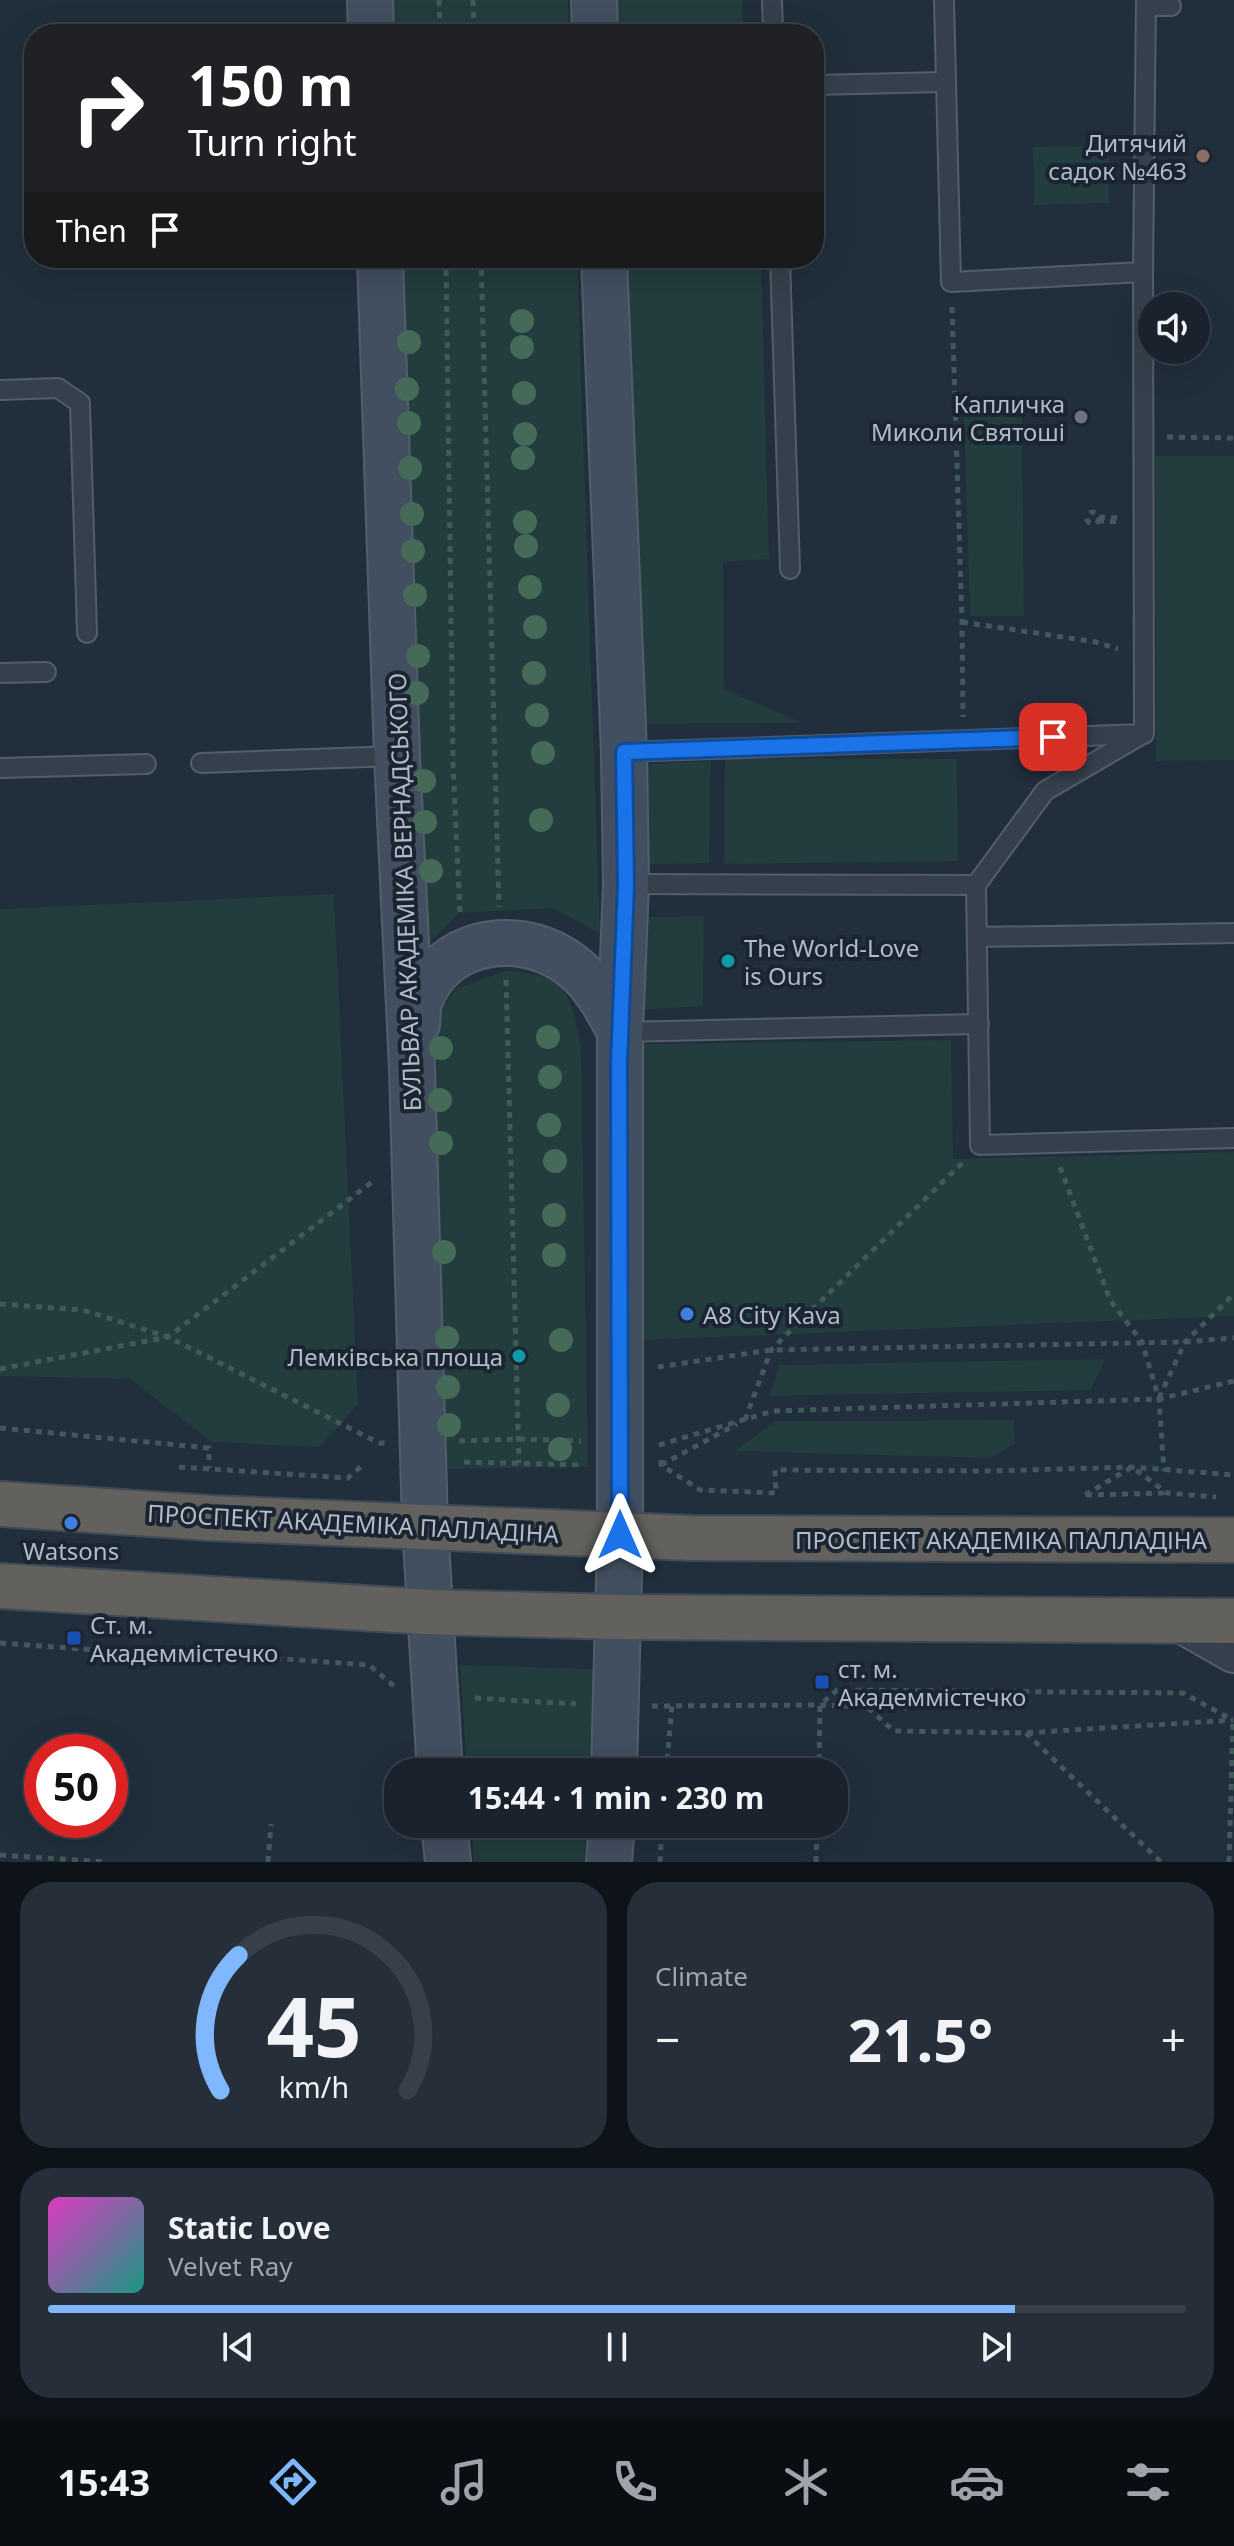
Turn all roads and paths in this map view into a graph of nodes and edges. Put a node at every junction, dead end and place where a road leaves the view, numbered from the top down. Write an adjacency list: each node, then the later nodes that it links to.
1 (370, 0): 9 (main road)
2 (439, 0): 10 (path)
3 (473, 0): 11 (path)
4 (594, 0): 12 (main road)
5 (772, 0): 13 (lane)
6 (944, 0): 14 (lane)
7 (1146, 3): 8 (lane); 21 (lane)
8 (1171, 6)
9 (371, 24)
10 (440, 24)
11 (474, 24)
12 (595, 24)
13 (773, 24)
14 (944, 82): 15 (lane); 22 (lane)
15 (824, 85)
16 (380, 268): 37 (main road, БУЛЬВАР АКАДЕМІКА ВЕРНАДСЬКОГО)
17 (446, 268): 43 (path)
18 (481, 268): 46 (path)
19 (604, 268): 36 (main road)
20 (780, 268): 28 (lane)
21 (1143, 272): 22 (lane); 24 (lane)
22 (951, 282): 29 (path)
23 (0, 390): 30 (lane)
24 (1143, 436): 25 (path); 31 (lane)
25 (1234, 438)
26 (1099, 519): 27 (path)
27 (1118, 520)
28 (790, 569)
29 (962, 622): 31 (path); 35 (path)
30 (87, 633)
31 (1144, 657): 34 (lane)
32 (46, 672): 33 (lane)
33 (0, 673)
34 (1144, 734): 35 (lane); 42 (lane)
35 (963, 739): 36 (lane)
36 (624, 752): 41 (main road)
37 (397, 756): 38 (lane); 49 (main road, БУЛЬВАР АКАДЕМІКА ВЕРНАДСЬКОГО)
38 (201, 763)
39 (146, 764): 40 (lane)
40 (0, 768)
41 (626, 884): 42 (lane); 48 (main road)
42 (976, 885): 45 (lane)
43 (459, 913)
44 (1234, 933): 45 (lane)
45 (977, 937): 47 (lane)
46 (501, 941): 48 (main road); 49 (main road); 67 (path)
47 (979, 1024): 48 (lane); 52 (lane)
48 (620, 1032): 85 (main road)
49 (412, 1069): 70 (main road, БУЛЬВАР АКАДЕМІКА ВЕРНАДСЬКОГО)
50 (1234, 1138): 51 (lane)
51 (1052, 1143): 52 (lane); 58 (path)
52 (980, 1145): 60 (path)
53 (372, 1182): 56 (path)
54 (1234, 1294): 59 (path)
55 (0, 1304): 56 (path)
56 (168, 1337): 61 (path); 69 (path)
57 (1234, 1338): 59 (path)
58 (1142, 1342): 59 (path); 60 (path); 64 (path)
59 (1185, 1342): 64 (path)
60 (771, 1350): 62 (path); 65 (path)
61 (0, 1369)
62 (644, 1369)
63 (1234, 1381): 64 (path)
64 (1159, 1399): 65 (path); 79 (path)
65 (746, 1419): 75 (path); 75 (path)
66 (0, 1428): 78 (path)
67 (519, 1439): 68 (path); 70 (path); 73 (path)
68 (590, 1441)
69 (379, 1443)
70 (422, 1443): 84 (main road, БУЛЬВАР АКАДЕМІКА ВЕРНАДСЬКОГО)
71 (464, 1462): 73 (path)
72 (365, 1463): 78 (path)
73 (519, 1463): 74 (path)
74 (583, 1465)
75 (661, 1465): 77 (path)
76 (179, 1467): 78 (path)
77 (1132, 1467): 79 (path); 81 (path); 81 (path)
78 (209, 1468)
79 (1164, 1471): 80 (path)
80 (1234, 1475)
81 (1167, 1493): 82 (path)
82 (1221, 1498)
83 (0, 1504): 84 (highway, ПРОСПЕКТ АКАДЕМІКА ПАЛЛАДІНА)
84 (425, 1526): 85 (highway, ПРОСПЕКТ АКАДЕМІКА ПАЛЛАДІНА); 88 (main road, БУЛЬВАР АКАДЕМІКА ВЕРНАДСЬКОГО)
85 (620, 1535): 86 (highway, ПРОСПЕКТ АКАДЕМІКА ПАЛЛАДІНА); 89 (main road)
86 (1234, 1540)
87 (0, 1586): 88 (highway)
88 (429, 1612): 89 (highway); 102 (main road, БУЛЬВАР АКАДЕМІКА ВЕРНАДСЬКОГО)
89 (618, 1617): 91 (highway); 103 (main road)
90 (1234, 1621): 91 (highway)
91 (1185, 1622): 93 (street)
92 (0, 1643): 94 (path)
93 (1234, 1650)
94 (398, 1690)
95 (462, 1698): 96 (path)
96 (578, 1704)
97 (820, 1705): 98 (path); 100 (path); 104 (path); 105 (path)
98 (868, 1708): 99 (path); 101 (path)
99 (907, 1708)
100 (1233, 1719): 101 (path); 119 (path)
101 (1025, 1733): 118 (path)
102 (439, 1758)
103 (614, 1758)
104 (667, 1758)
105 (819, 1758)
106 (271, 1824): 113 (path)
107 (445, 1838): 114 (main road)
108 (611, 1838): 115 (main road)
109 (661, 1838): 116 (path)
110 (817, 1838): 117 (path)
111 (0, 1855): 112 (path)
112 (106, 1862)
113 (268, 1862)
114 (448, 1862)
115 (609, 1862)
116 (660, 1862)
117 (816, 1862)
118 (1161, 1862)
119 (1229, 1862)

